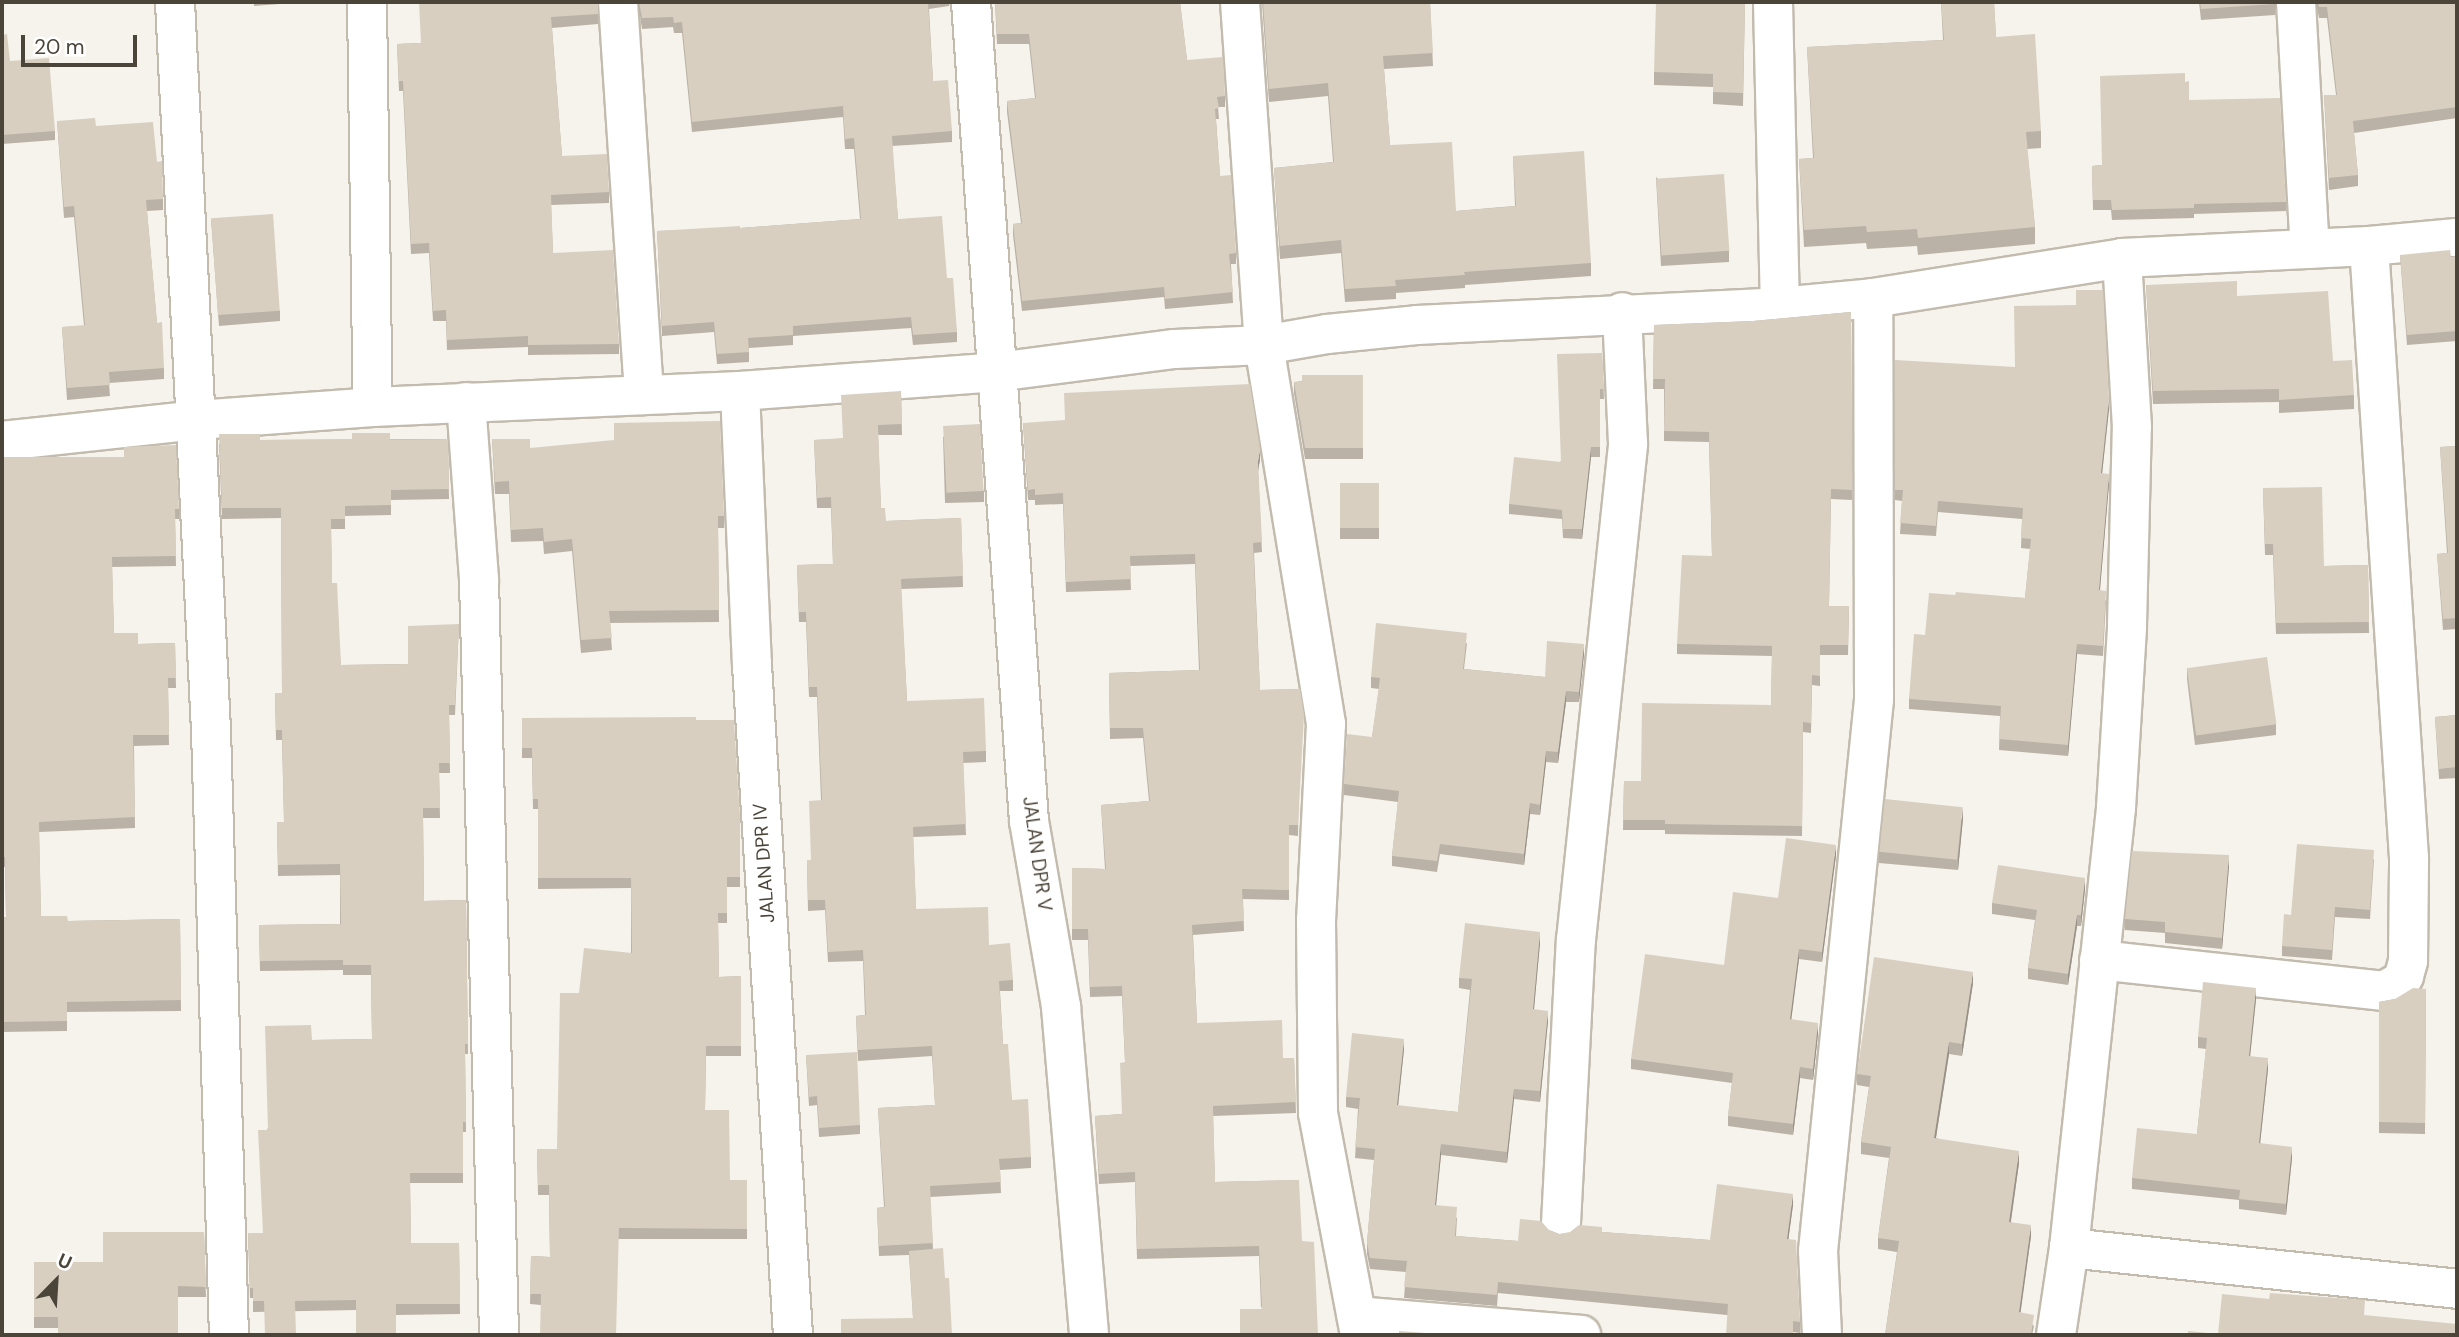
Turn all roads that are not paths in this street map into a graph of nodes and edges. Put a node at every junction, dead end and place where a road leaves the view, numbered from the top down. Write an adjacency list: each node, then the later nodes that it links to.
1 (175, 2): 21 (street)
2 (367, 2): 20 (street)
3 (618, 2): 18 (street)
4 (971, 2): 16 (street, JALAN DPR V)
5 (1240, 2): 15 (street)
6 (1773, 2): 13 (street)
7 (2296, 2): 10 (street)
8 (2457, 238): 9 (street)
9 (2369, 246): 10 (street); 23 (street)
10 (2311, 248): 11 (street)
11 (2122, 258): 12 (street); 23 (street)
12 (1873, 298): 13 (street); 33 (street)
13 (1780, 307): 14 (street)
14 (1622, 313): 15 (street); 24 (street)
15 (1264, 345): 16 (street); 27 (street)
16 (997, 372): 17 (street); 31 (street, JALAN DPR V)
17 (740, 391): 18 (street); 30 (street, JALAN DPR IV)
18 (644, 395): 19 (street)
19 (466, 402): 20 (street); 29 (street)
20 (373, 407): 21 (street)
21 (197, 420): 22 (street); 28 (street)
22 (2, 441)
23 (2099, 960): 25 (street)
24 (1561, 1223)
25 (2068, 1248): 26 (street); 34 (street)
26 (2457, 1289)
27 (1358, 1326): 32 (street)
28 (229, 1335)
29 (499, 1335)
30 (793, 1335)
31 (1089, 1335)
32 (1581, 1335)
33 (1822, 1335)
34 (2056, 1335)

